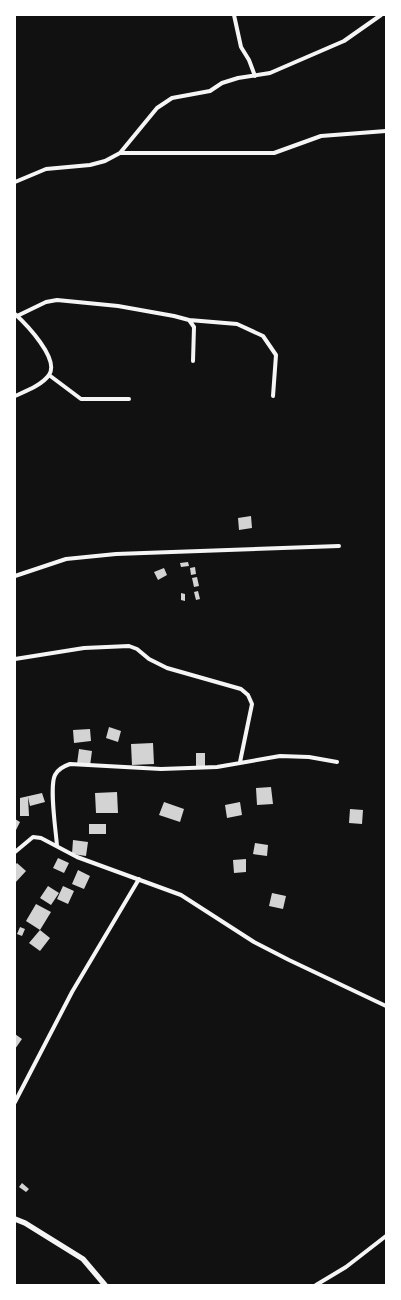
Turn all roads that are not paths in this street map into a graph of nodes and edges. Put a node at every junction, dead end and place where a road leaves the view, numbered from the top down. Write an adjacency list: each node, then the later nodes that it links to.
1 (234, 15): 3 (street)
2 (381, 15): 3 (street)
3 (255, 76): 5 (street)
4 (386, 131): 5 (street)
5 (120, 152): 6 (street)
6 (15, 182)
7 (16, 315): 8 (street); 10 (street)
8 (189, 320): 9 (street); 12 (street)
9 (193, 361)
10 (49, 375): 11 (street); 13 (street)
11 (15, 396)
12 (273, 396)
13 (129, 399)
14 (339, 546): 15 (street)
15 (15, 576)
16 (15, 659): 17 (street)
17 (240, 762): 18 (street); 19 (street)
18 (337, 762)
19 (57, 846): 20 (street); 21 (street)
20 (15, 852)
21 (139, 879): 22 (street); 23 (street)
22 (386, 1006)
23 (15, 1102)
24 (15, 1219): 26 (street)
25 (386, 1236): 27 (street)
26 (105, 1285)
27 (316, 1285)

